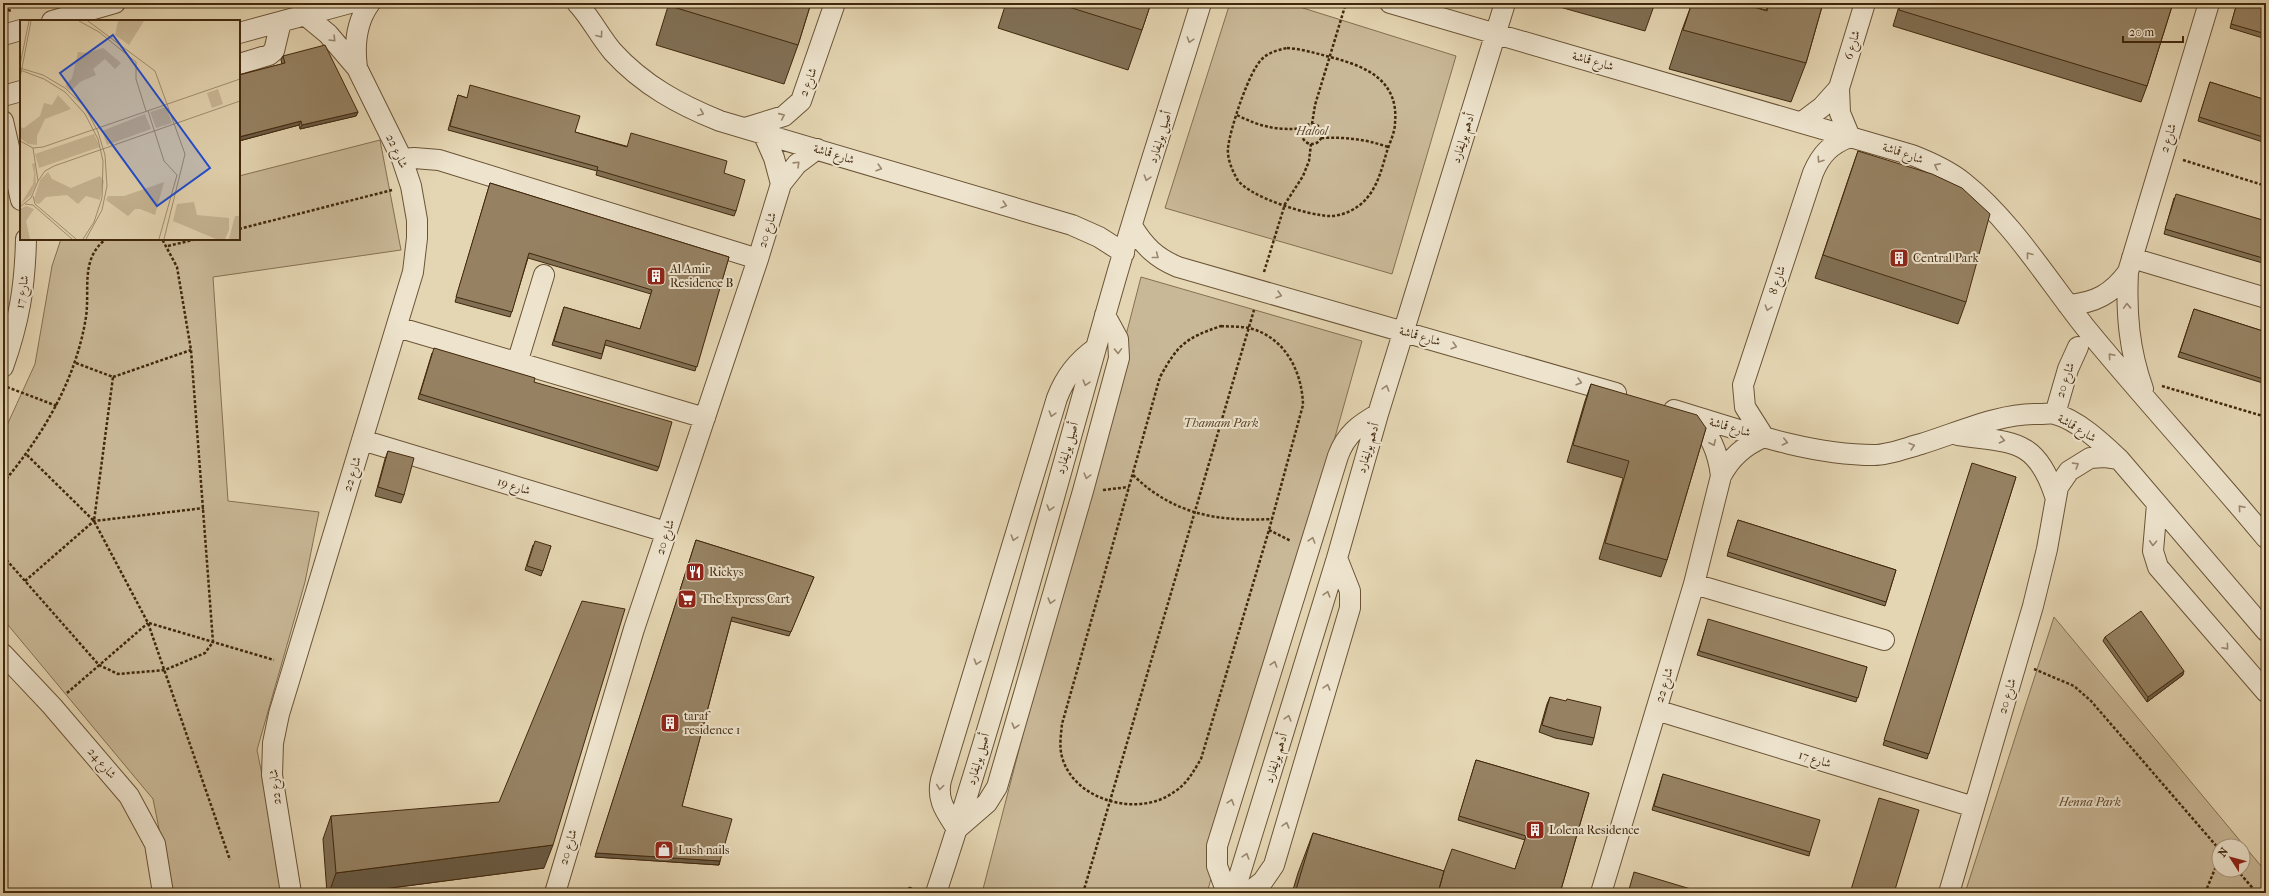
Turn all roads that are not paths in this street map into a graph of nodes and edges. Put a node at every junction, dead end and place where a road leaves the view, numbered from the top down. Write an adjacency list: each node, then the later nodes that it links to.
1 (114, 3): 12 (street)
2 (350, 3): 11 (street)
3 (370, 3): 19 (street, شارع 22)
4 (577, 3): 25 (street, شارع قماشة, one-way to 25)
5 (835, 3): 25 (street, شارع 2, one-way to 5)
6 (1202, 3): 31 (street, أصيل بوليفارد, one-way to 31)
7 (1390, 3): 16 (street, شارع قماشة)
8 (1505, 3): 16 (street, أدهم بوليفارد)
9 (1865, 3): 20 (street, شارع 6)
10 (2209, 3): 35 (street, شارع 2)
11 (304, 15): 13 (street); 19 (street, شارع 22, one-way to 19)
12 (55, 20)
13 (281, 22): 15 (street); 18 (street)
14 (20, 30): 17 (street)
15 (240, 33)
16 (1496, 33): 24 (street, شارع قماشة); 41 (street, أدهم بوليفارد)
17 (3, 35)
18 (240, 64)
19 (357, 68): 28 (street, شارع 22)
20 (1839, 88): 24 (street, شارع 6); 26 (street, شارع 6)
21 (20, 91): 22 (street)
22 (3, 96)
23 (3, 120): 30 (street)
24 (1802, 122): 26 (street, شارع قماشة)
25 (754, 131): 27 (street, شارع قماشة); 29 (street)
26 (1850, 136): 38 (street, شارع قماشة, one-way to 26); 54 (street, شارع 8, one-way to 54)
27 (817, 149): 29 (street, شارع 20, one-way to 27); 33 (street, شارع قماشة, one-way to 33)
28 (402, 160): 34 (street); 40 (street, شارع 22)
29 (781, 184): 34 (street, شارع 20)
30 (20, 196)
31 (1132, 226): 33 (street, أصيل بوليفارد); 41 (street, شارع قماشة, one-way to 41)
32 (26, 240): 45 (street, شارع 17)
33 (1124, 253): 39 (street, أصيل بوليفارد)
34 (758, 259): 52 (street, شارع 20)
35 (2130, 265): 37 (street); 38 (street, شارع 2); 47 (street, شارع 2, one-way to 35)
36 (544, 275): 44 (street)
37 (2266, 298)
38 (2068, 305): 47 (street, شارع قماشة, one-way to 38)
39 (1105, 315): 43 (street, أصيل بوليفارد); 72 (street, one-way to 72)
40 (397, 327): 44 (street); 55 (street, شارع 22)
41 (1404, 331): 46 (street, شارع قماشة, one-way to 46); 49 (street, أدهم بوليفارد, one-way to 41)
42 (2078, 347): 50 (street, شارع 20)
43 (1096, 348): 64 (street, one-way to 64); 68 (street, أصيل بوليفارد, one-way to 68)
44 (517, 363): 52 (street)
45 (3, 367)
46 (1632, 398)
47 (2147, 398): 61 (street, شارع قماشة, one-way to 47)
48 (1655, 405): 51 (street, شارع قماشة)
49 (1378, 414): 62 (street, أدهم بوليفارد); 77 (street, one-way to 49)
50 (2055, 414): 53 (street, شارع قماشة); 56 (street, شارع قماشة)
51 (1693, 416): 54 (street, شارع قماشة); 57 (street, شارع 22, one-way to 57)
52 (705, 418): 60 (street, شارع 20)
53 (1950, 434): 54 (street, شارع قماشة, one-way to 53); 58 (street, شارع 20, one-way to 58)
54 (1764, 437): 57 (street, شارع 22)
55 (362, 440): 60 (street, شارع 19); 73 (street, شارع 22)
56 (2119, 460): 58 (street, شارع 20, one-way to 56); 59 (street, شارع قماشة)
57 (1721, 476): 63 (street, شارع 22)
58 (2055, 496): 71 (street, شارع 20)
59 (2157, 504): 65 (street, شارع قماشة); 69 (street, one-way to 69)
60 (666, 532): 75 (street, شارع 20)
61 (2266, 538)
62 (1337, 558): 78 (street, أدهم بوليفارد, one-way to 62); 79 (street, one-way to 62)
63 (1694, 584): 66 (street); 70 (street, شارع 22)
64 (988, 625): 68 (street); 72 (street, one-way to 72)
65 (2266, 631)
66 (1884, 640)
67 (3, 654): 74 (street, شارع 24)
68 (1007, 658): 72 (street, أصيل بوليفارد)
69 (2266, 692)
70 (1656, 710): 71 (street, شارع 17); 80 (street, شارع 22)
71 (1974, 807): 81 (street, شارع 20)
72 (957, 829): 76 (street, أصيل بوليفارد)
73 (292, 892)
74 (163, 893)
75 (555, 893)
76 (936, 893)
77 (1226, 893)
78 (1234, 893)
79 (1248, 893)
80 (1601, 893)
81 (1949, 893)

